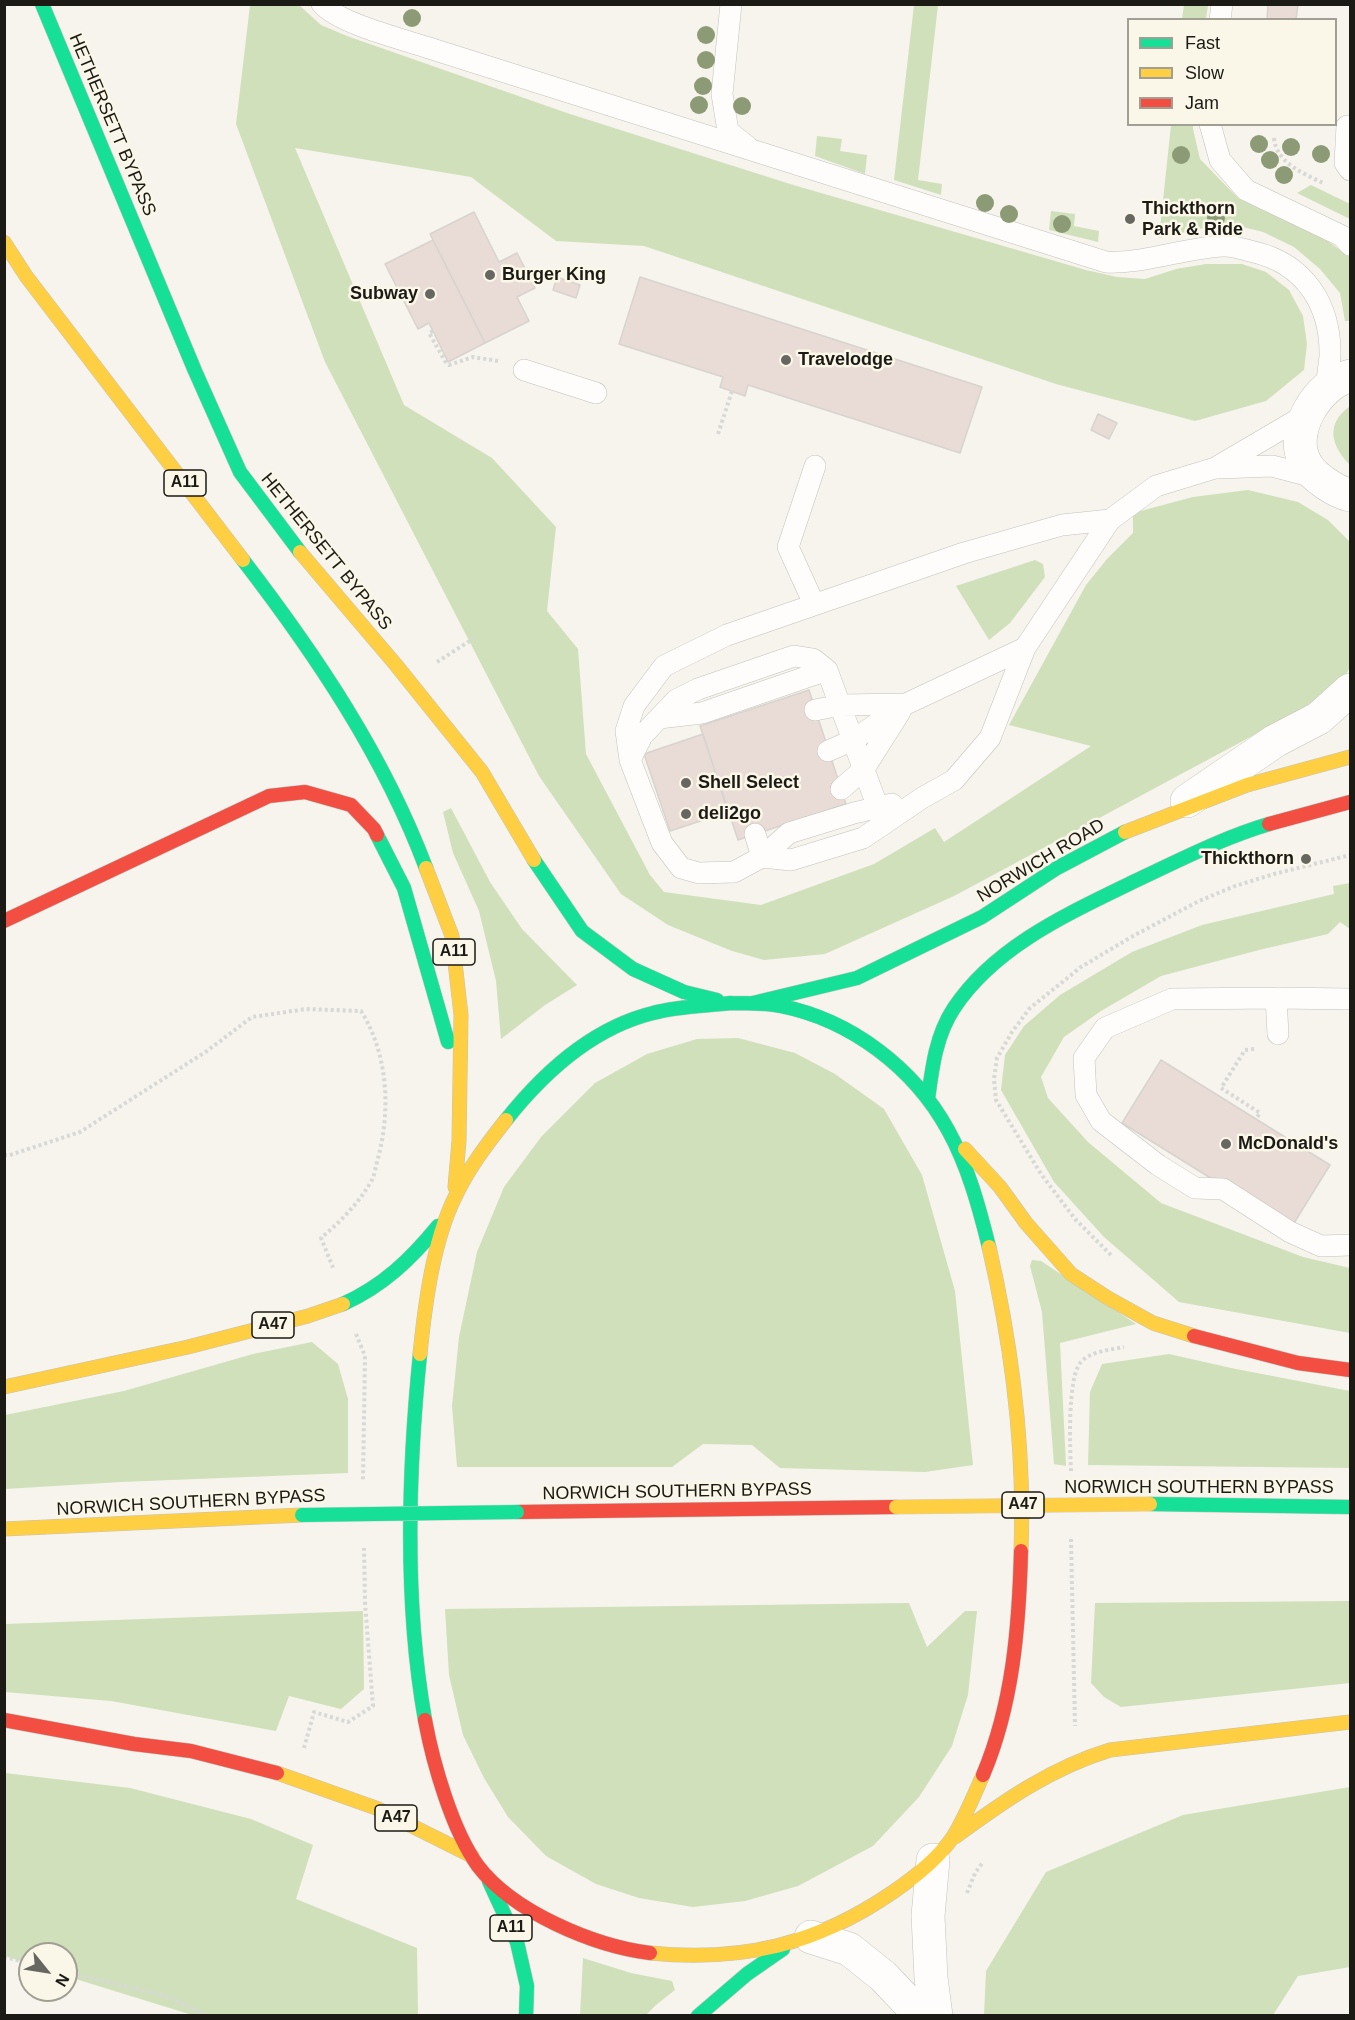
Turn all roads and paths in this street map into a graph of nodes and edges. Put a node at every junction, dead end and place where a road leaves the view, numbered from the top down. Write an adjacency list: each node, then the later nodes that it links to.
1 (42, 4): 45 (main road, HETHERSETT BYPASS)
2 (322, 4): 7 (lane)
3 (732, 4): 7 (lane)
4 (1211, 126): 11 (lane)
5 (1347, 126): 8 (lane)
6 (1274, 138): 9 (path)
7 (753, 151): 16 (lane)
8 (1350, 170)
9 (1332, 188)
10 (4, 242): 48 (main road, A11)
11 (1350, 244)
12 (433, 331): 13 (path)
13 (524, 370): 15 (lane)
14 (732, 391): 17 (path)
15 (596, 393)
16 (1328, 393): 19 (lane); 20 (street)
17 (718, 434)
18 (815, 466): 23 (lane)
19 (1215, 468): 20 (lane); 22 (lane)
20 (1320, 478): 21 (street)
21 (1350, 495)
22 (1110, 520): 23 (lane); 25 (lane)
23 (814, 604): 34 (lane)
24 (476, 637): 26 (path)
25 (1026, 648): 28 (lane); 39 (lane)
26 (434, 664)
27 (1350, 690): 38 (street)
28 (906, 704): 29 (lane); 31 (lane); 35 (lane)
29 (841, 705): 30 (lane); 31 (lane); 34 (lane)
30 (815, 710)
31 (853, 740): 32 (lane); 35 (lane)
32 (828, 751)
33 (1350, 757): 38 (main road, NORWICH ROAD)
34 (630, 760): 41 (lane)
35 (864, 769): 36 (lane); 39 (lane)
36 (841, 789)
37 (1350, 802): 49 (main road)
38 (1168, 814): 46 (main road, NORWICH ROAD)
39 (882, 815): 41 (lane)
40 (755, 834): 41 (lane)
41 (762, 857)
42 (4, 921): 48 (main road)
43 (1276, 998): 44 (lane); 47 (lane); 55 (lane)
44 (1350, 999)
45 (731, 1003): 46 (main road); 53 (main road)
46 (753, 1003): 49 (main road)
47 (1271, 1041): 50 (path)
48 (459, 1081): 53 (main road, A11)
49 (928, 1099): 51 (main road)
50 (1256, 1119)
51 (950, 1132): 58 (main road); 66 (main road)
52 (4, 1155): 56 (path)
53 (455, 1195): 54 (main road)
54 (449, 1213): 56 (main road, A47); 68 (main road)
55 (1350, 1245)
56 (344, 1303): 57 (path); 59 (main road, A47)
57 (357, 1336)
58 (1350, 1370)
59 (4, 1387)
60 (1350, 1506): 61 (main road, NORWICH SOUTHERN BYPASS / A47, bridge)
61 (4, 1529)
62 (4, 1720): 68 (main road, A47)
63 (1074, 1721): 65 (path)
64 (1350, 1722): 65 (main road)
65 (1081, 1758): 66 (main road)
66 (942, 1850): 71 (main road); 77 (street)
67 (989, 1854): 70 (path)
68 (472, 1856): 69 (main road)
69 (486, 1874): 71 (main road); 74 (main road, A11)
70 (965, 1896)
71 (802, 1940): 75 (main road); 76 (street)
72 (78, 1975): 73 (path)
73 (208, 2016)
74 (526, 2016)
75 (698, 2016)
76 (921, 2016)
77 (936, 2016)

